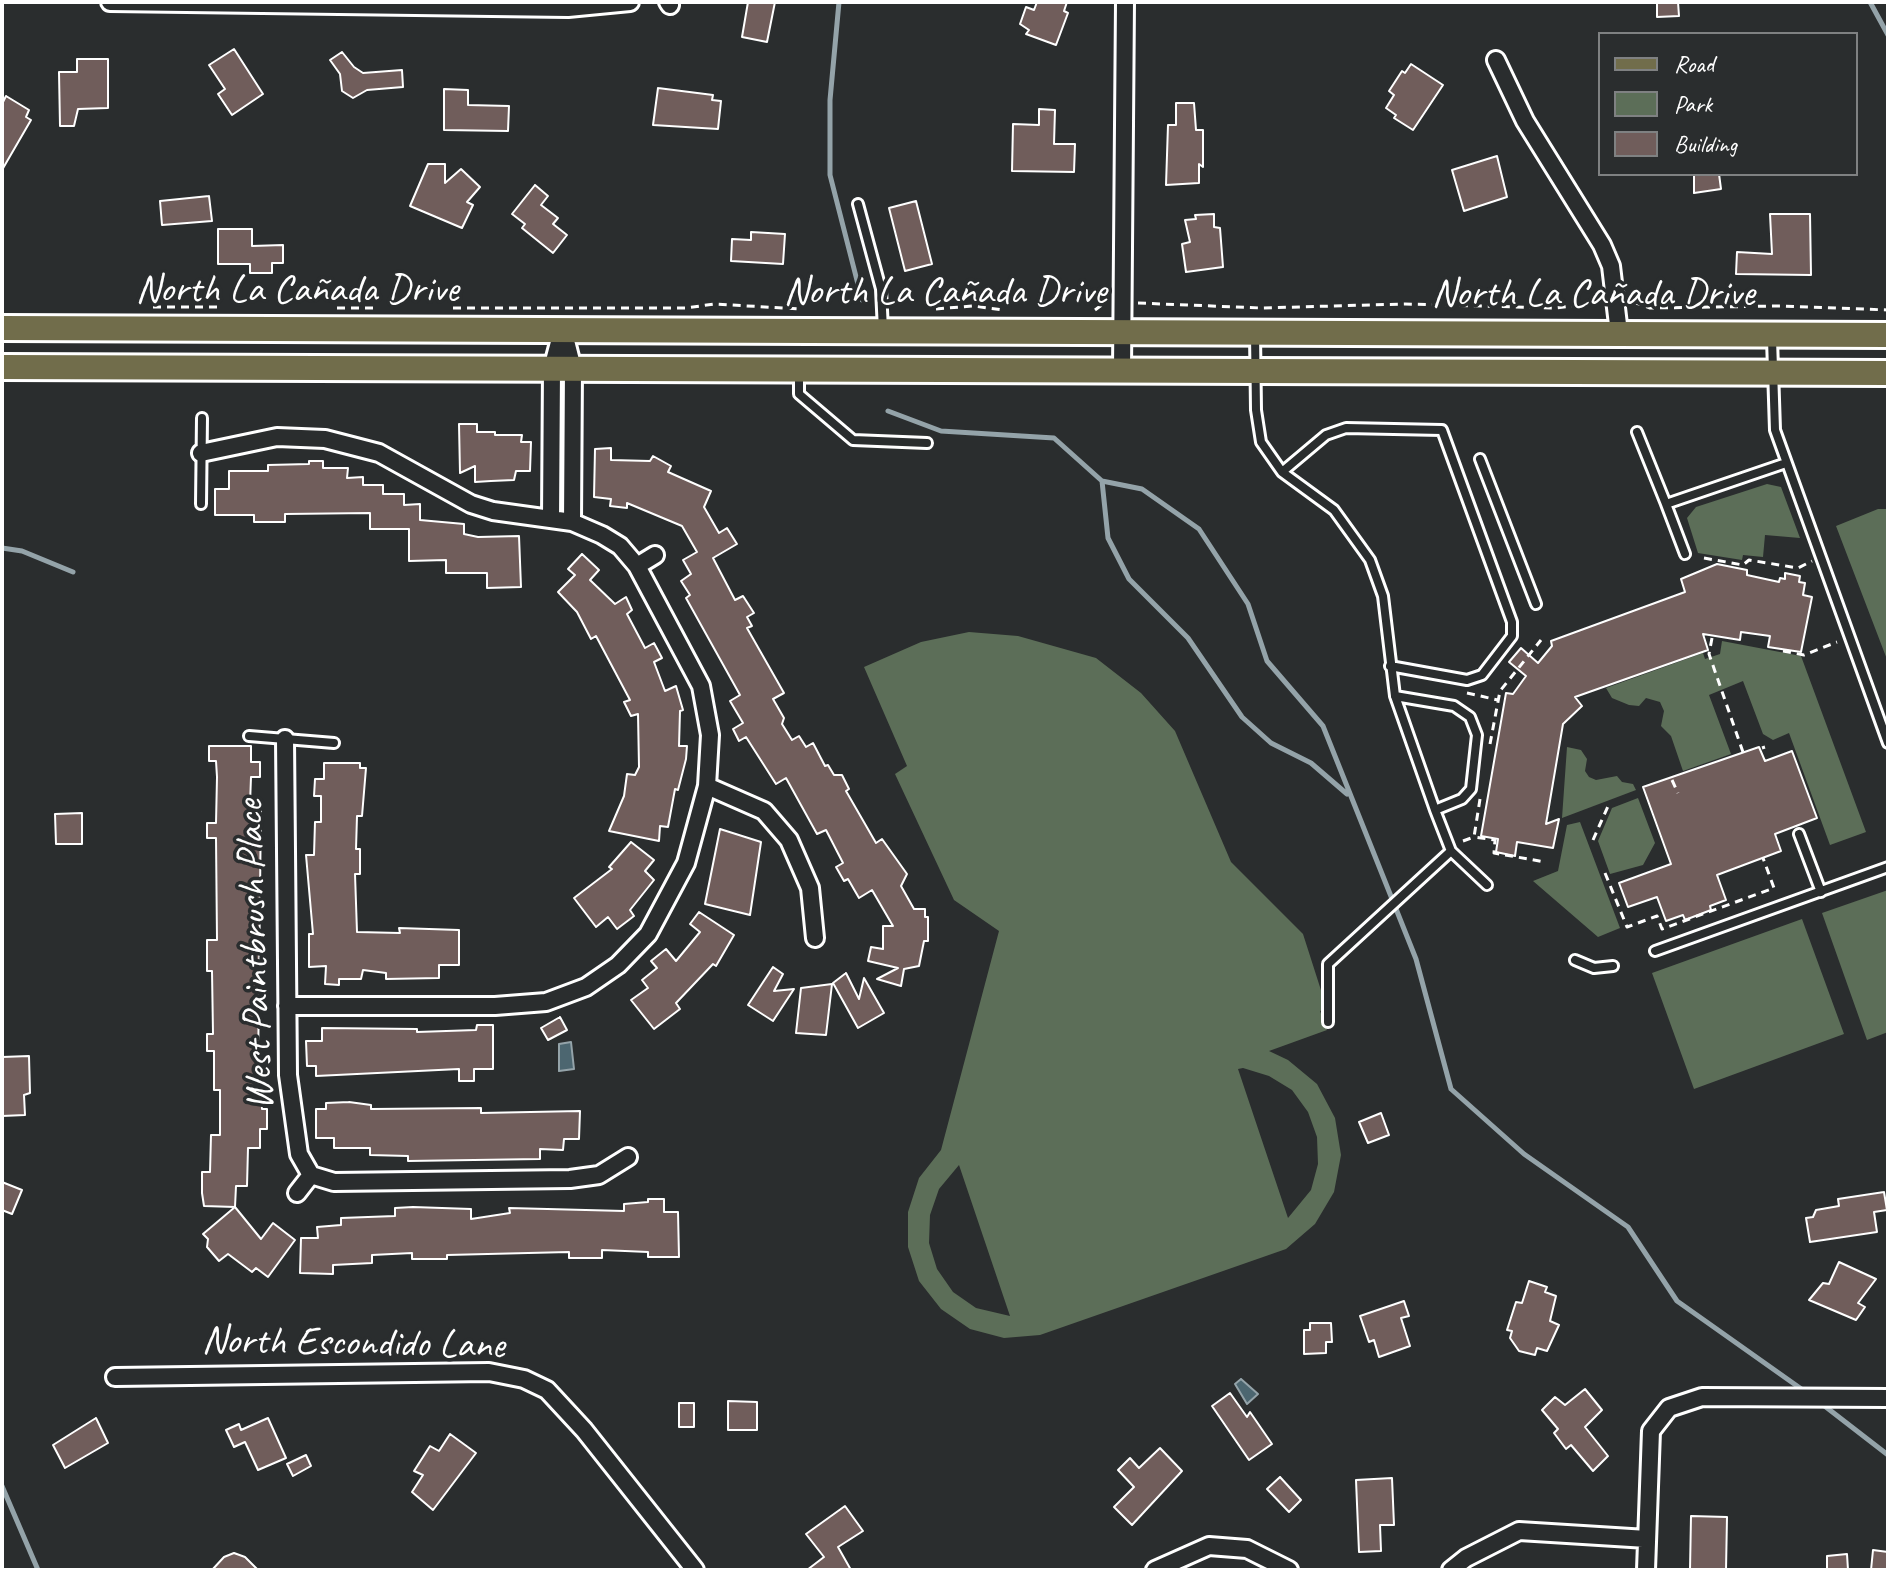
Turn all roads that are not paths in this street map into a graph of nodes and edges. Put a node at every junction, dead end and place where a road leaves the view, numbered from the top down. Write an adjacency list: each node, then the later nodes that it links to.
1 (110, 2): 2 (street)
2 (630, 2)
3 (1125, 2): 9 (street)
4 (1496, 60): 11 (street)
5 (858, 204): 8 (lane)
6 (2, 328): 7 (main road, North La Cañada Drive)
7 (563, 329): 8 (main road, North La Cañada Drive); 15 (street)
8 (883, 331): 9 (main road, North La Cañada Drive)
9 (1123, 332): 10 (main road, North La Cañada Drive); 17 (street)
10 (1255, 333): 11 (main road, North La Cañada Drive); 18 (lane)
11 (1619, 333): 12 (main road, North La Cañada Drive)
12 (1772, 334): 13 (main road, North La Cañada Drive); 19 (lane)
13 (1888, 335)
14 (2, 367): 15 (main road, North La Cañada Drive)
15 (563, 369): 16 (main road, North La Cañada Drive); 30 (street); 31 (street)
16 (799, 369): 17 (main road, North La Cañada Drive); 23 (lane)
17 (1122, 370): 18 (main road, North La Cañada Drive)
18 (1255, 372): 19 (main road, North La Cañada Drive); 27 (lane)
19 (1773, 373): 20 (main road, North La Cañada Drive); 26 (lane)
20 (1888, 373)
21 (202, 418): 24 (lane)
22 (1637, 432): 29 (lane)
23 (927, 443)
24 (201, 453): 28 (lane); 30 (street)
25 (1480, 459): 35 (lane)
26 (1786, 463): 29 (lane); 41 (lane)
27 (1282, 472): 36 (lane); 36 (lane)
28 (201, 504)
29 (1666, 504): 32 (lane)
30 (551, 518): 31 (street)
31 (572, 522): 34 (street)
32 (1685, 554)
33 (655, 555): 34 (street)
34 (637, 566): 42 (street)
35 (1536, 604)
36 (1390, 666): 37 (lane)
37 (1395, 696): 43 (lane); 43 (lane)
38 (249, 736): 39 (lane)
39 (285, 739): 40 (lane); 53 (street, West Paintbrush Place)
40 (334, 743)
41 (1888, 743)
42 (707, 786): 49 (street); 53 (street)
43 (1435, 810): 45 (lane)
44 (1799, 834): 48 (lane)
45 (1451, 851): 47 (lane); 54 (lane)
46 (1888, 867): 48 (lane)
47 (1487, 885)
48 (1821, 892): 50 (lane)
49 (815, 938)
50 (1655, 951)
51 (1575, 960): 52 (lane)
52 (1613, 966)
53 (287, 1006): 56 (street, West Paintbrush Place)
54 (1328, 1022)
55 (628, 1157): 56 (street)
56 (308, 1172): 57 (street)
57 (297, 1193)
58 (115, 1377): 61 (street, North Escondido Lane)
59 (1888, 1398): 60 (street)
60 (1647, 1539): 64 (street); 65 (street)
61 (695, 1570)
62 (1155, 1570): 63 (street)
63 (1289, 1570)
64 (1451, 1570)
65 (1646, 1570)

